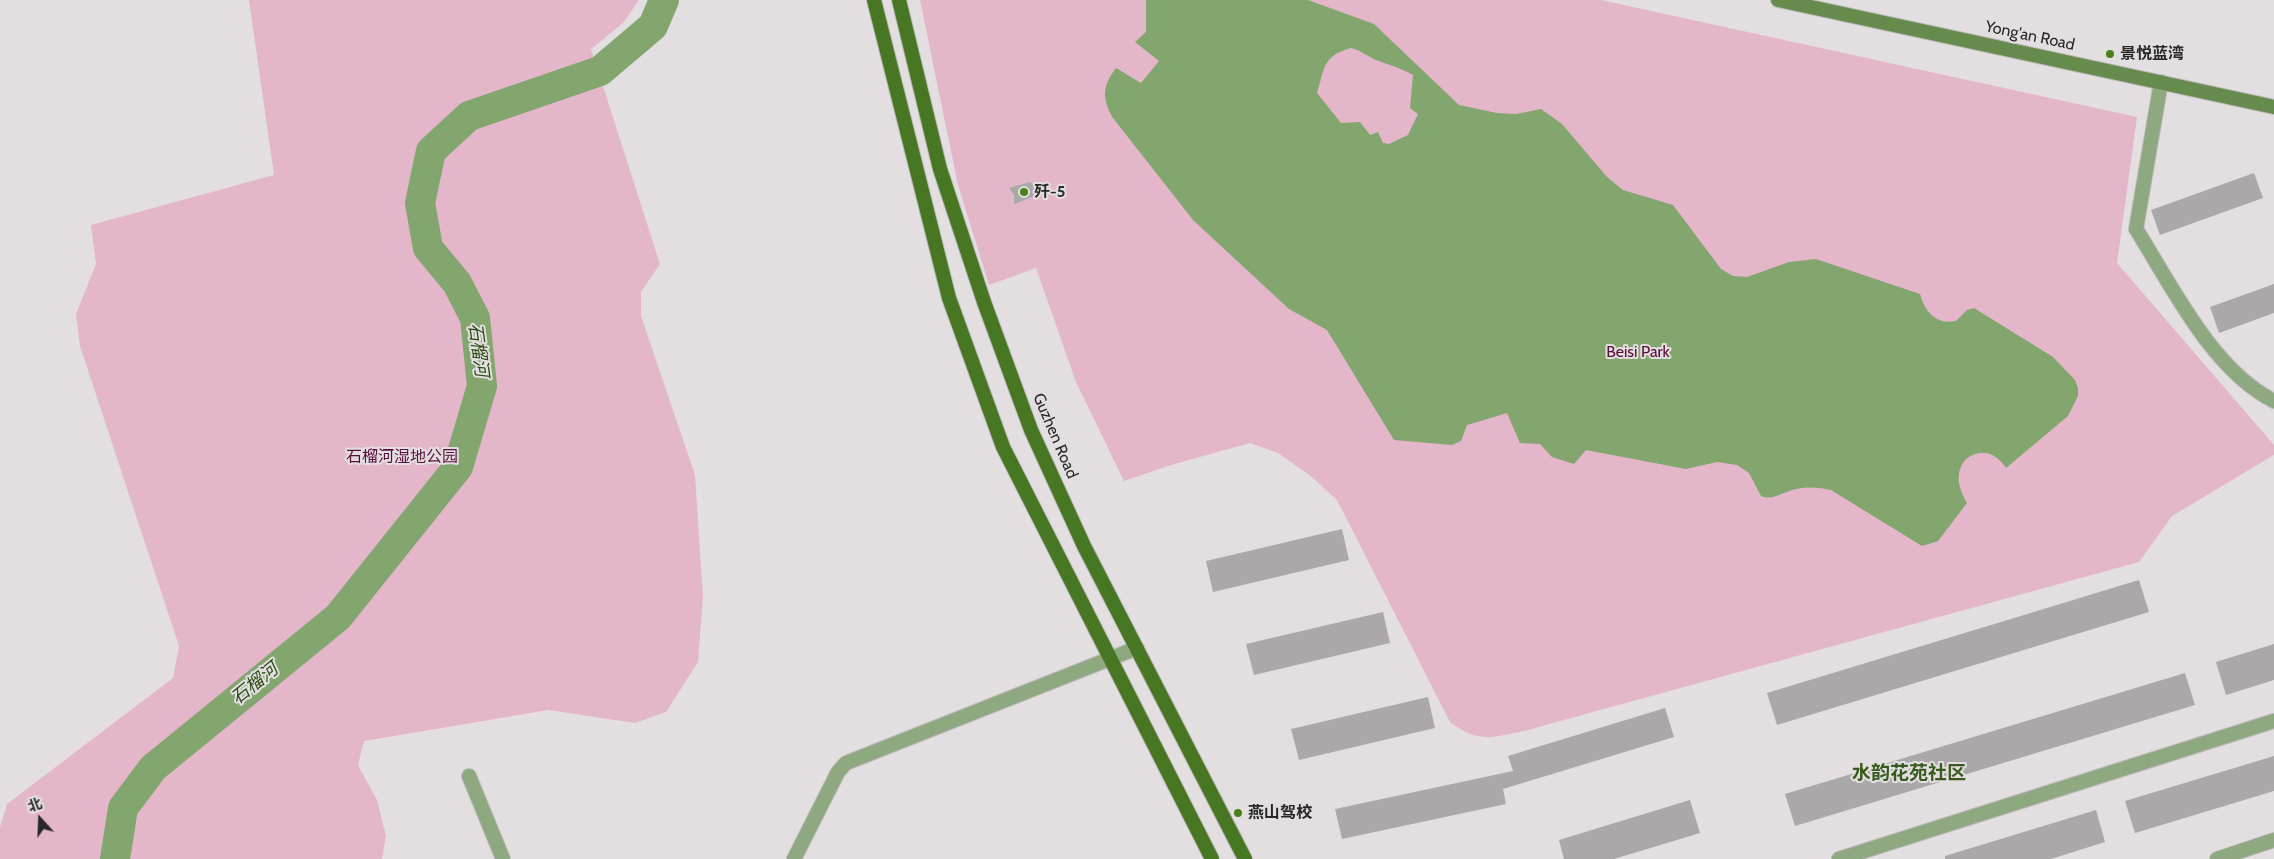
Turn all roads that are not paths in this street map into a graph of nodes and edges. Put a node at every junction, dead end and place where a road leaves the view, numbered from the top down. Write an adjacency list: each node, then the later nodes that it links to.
1 (874, 0): 8 (main road)
2 (899, 0): 7 (main road, Guzhen Road)
3 (1778, 0): 4 (main road, Yong'an Road)
4 (2161, 82): 5 (main road, Yong'an Road); 6 (street)
5 (2274, 107)
6 (2274, 401)
7 (1137, 648): 8 (street); 15 (main road, Guzhen Road)
8 (1110, 659): 13 (street); 14 (main road)
9 (2274, 721): 16 (street)
10 (469, 776): 12 (street)
11 (2274, 840): 17 (street)
12 (503, 859)
13 (794, 859)
14 (1212, 859)
15 (1245, 859)
16 (1838, 859)
17 (2217, 859)

